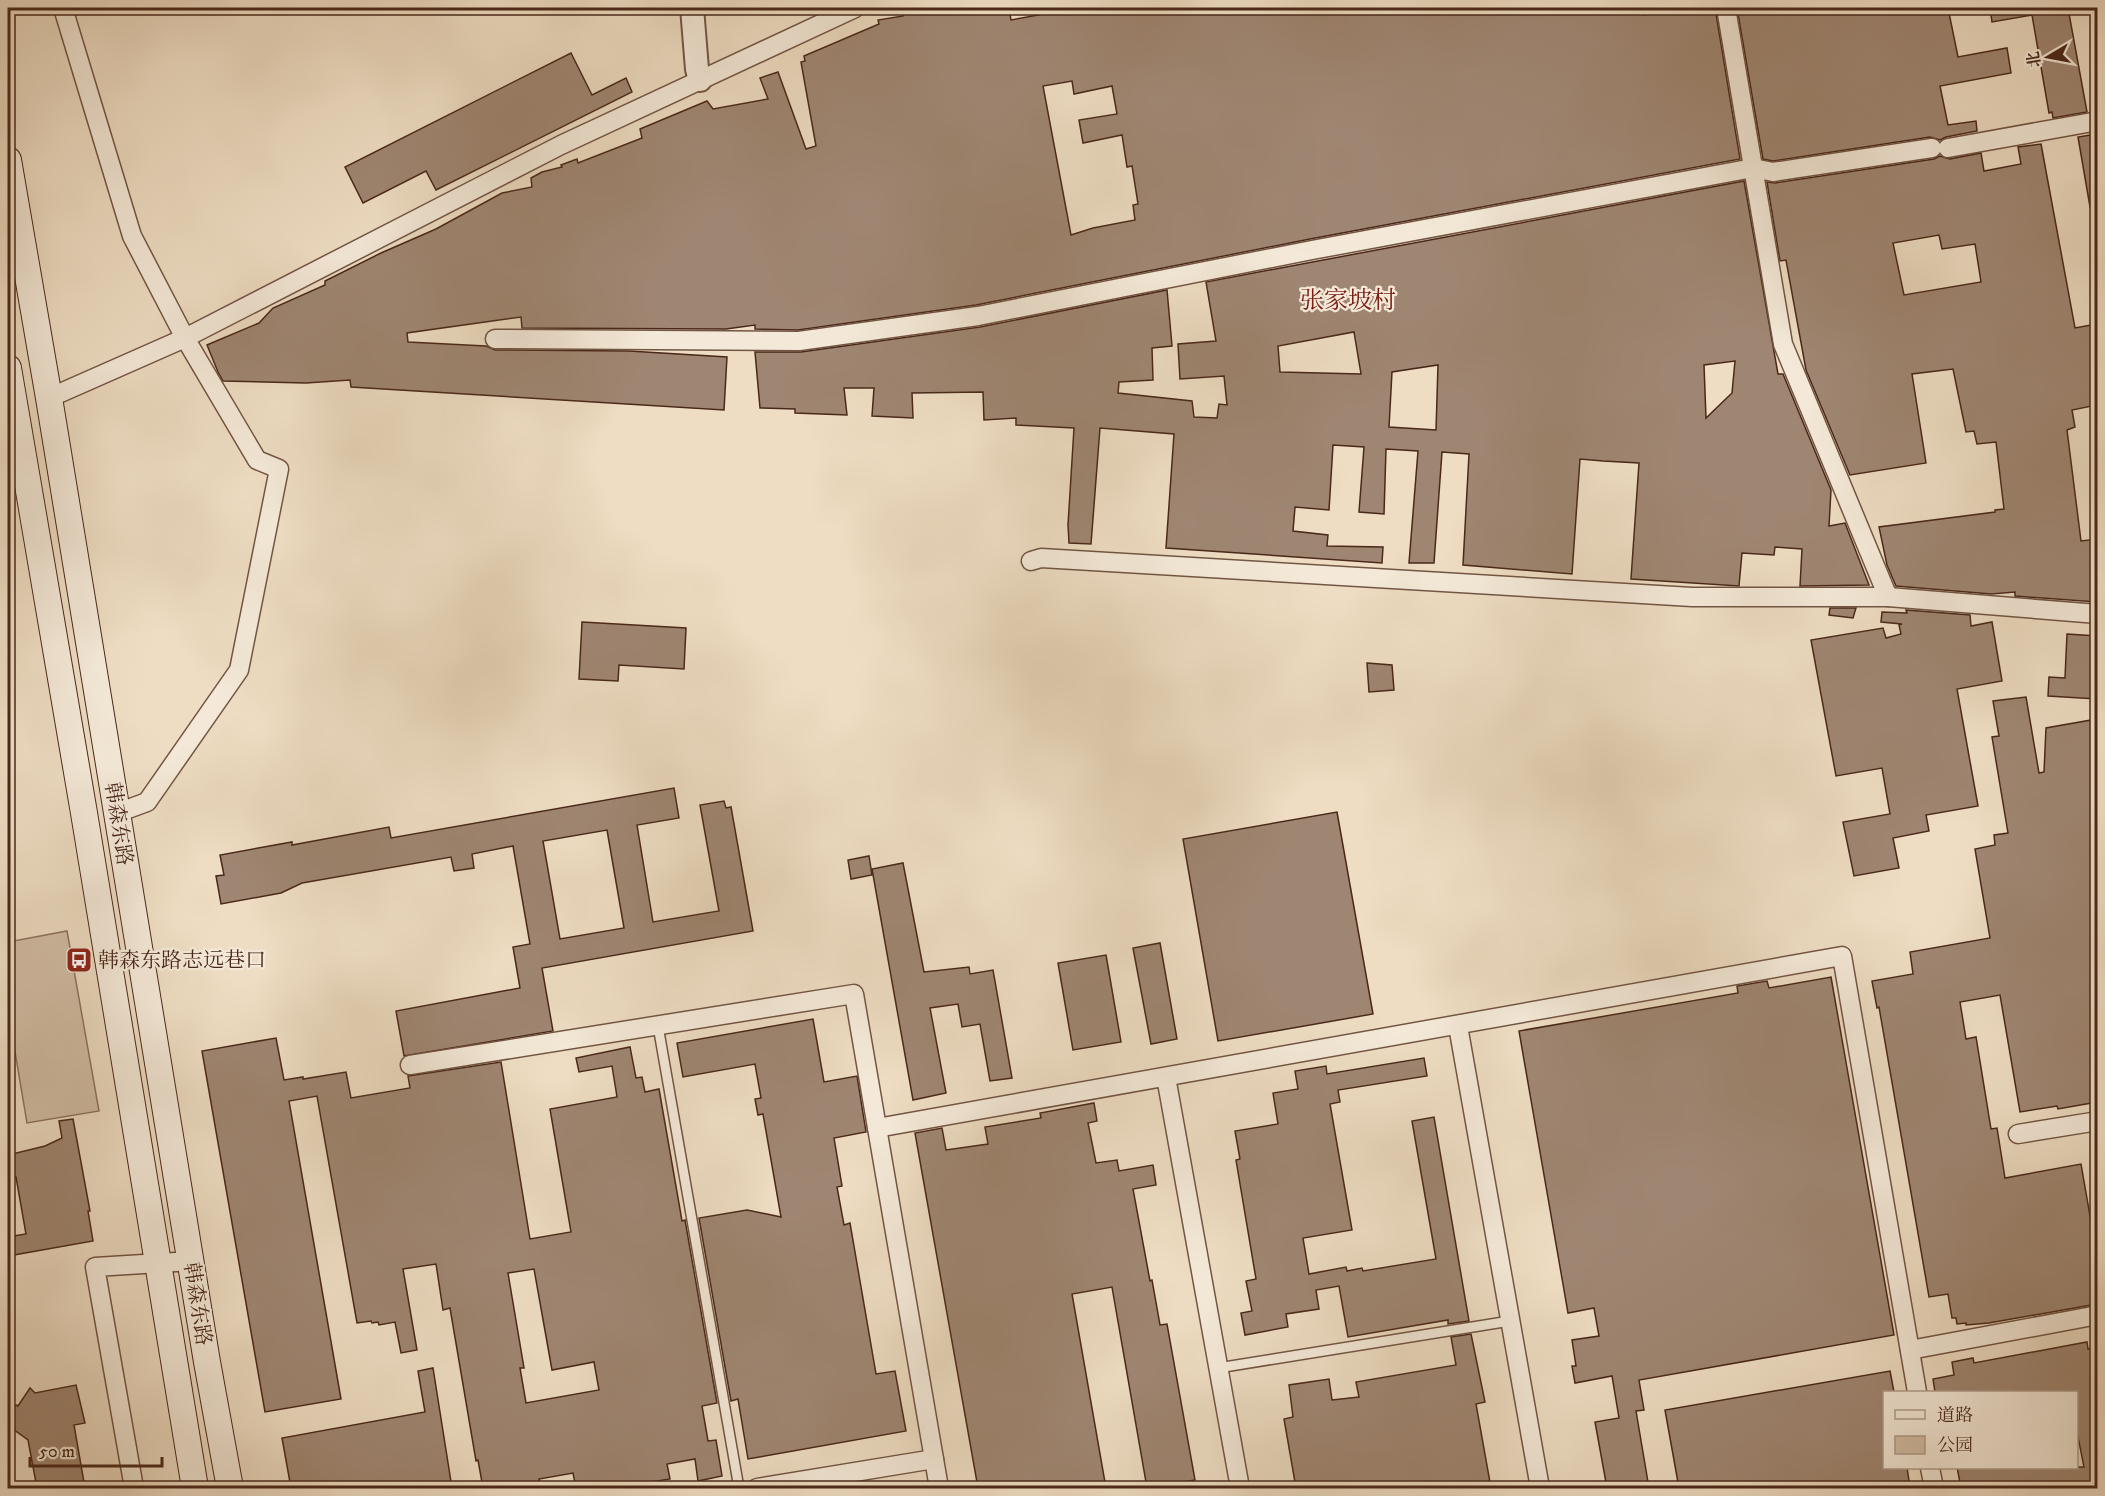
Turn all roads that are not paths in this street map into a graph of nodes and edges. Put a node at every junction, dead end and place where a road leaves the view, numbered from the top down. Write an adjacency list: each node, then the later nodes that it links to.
1 (63, 8): 9 (street)
2 (692, 8): 5 (street)
3 (855, 8): 5 (street)
4 (1726, 8): 8 (street)
5 (699, 74): 9 (street)
6 (2097, 121): 8 (street)
7 (8, 160): 12 (main road, 韩森东路)
8 (1753, 168): 10 (street); 14 (street)
9 (185, 338): 12 (street); 16 (street)
10 (495, 339)
11 (8, 368): 25 (main road, 韩森东路)
12 (49, 398): 16 (main road, 韩森东路)
13 (1031, 561): 14 (street)
14 (1887, 597): 15 (street)
15 (2097, 614)
16 (117, 813): 24 (main road, 韩森东路)
17 (658, 1026): 19 (street); 22 (street); 37 (lane)
18 (1458, 1026): 20 (street); 27 (street); 28 (street)
19 (410, 1065)
20 (1166, 1077): 22 (street); 29 (street)
21 (2097, 1121): 23 (street)
22 (877, 1128): 31 (street)
23 (2018, 1134)
24 (192, 1261): 25 (street); 36 (main road, 韩森东路)
25 (158, 1262): 34 (street); 35 (main road, 韩森东路)
26 (2097, 1315): 28 (street)
27 (1510, 1320): 29 (lane); 41 (street)
28 (1910, 1350): 30 (street)
29 (1218, 1368): 40 (street)
30 (1917, 1391)
31 (934, 1458): 33 (street); 39 (street)
32 (1930, 1469): 42 (street)
33 (793, 1486): 38 (street)
34 (134, 1488)
35 (195, 1488)
36 (230, 1488)
37 (739, 1488)
38 (757, 1488)
39 (939, 1488)
40 (1240, 1488)
41 (1540, 1488)
42 (1934, 1488)

